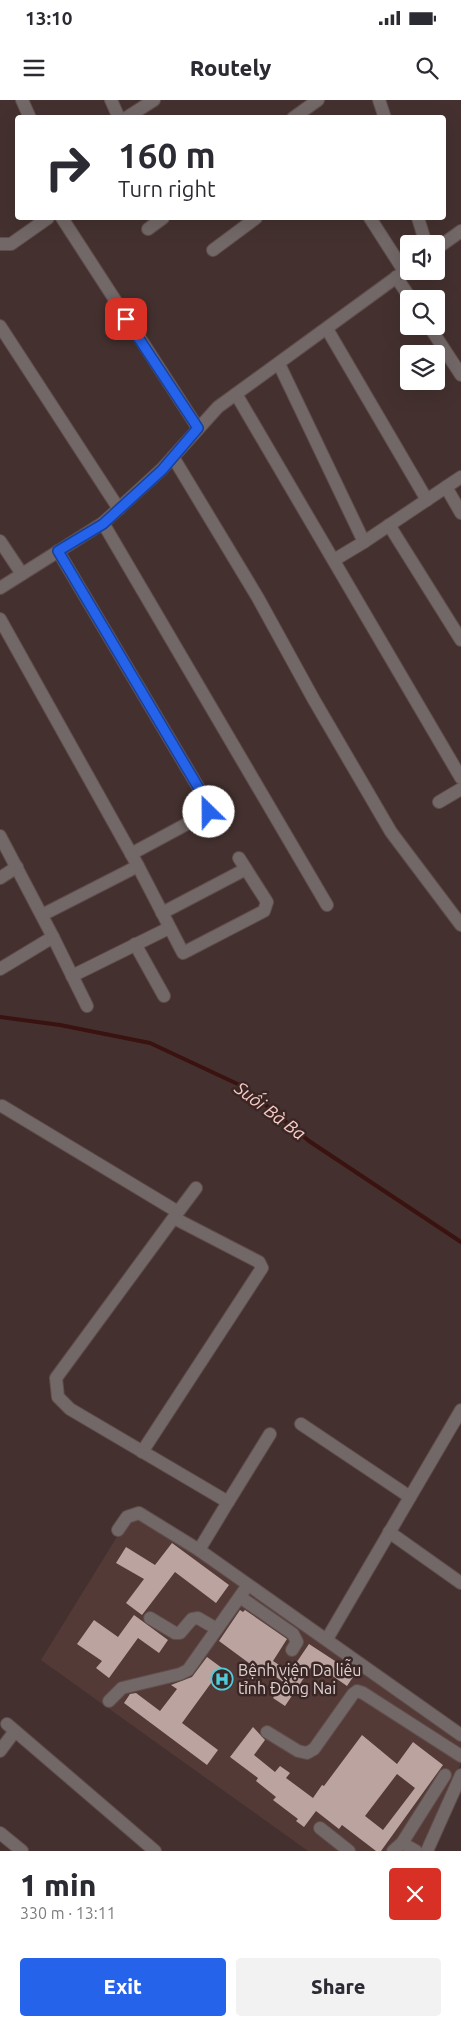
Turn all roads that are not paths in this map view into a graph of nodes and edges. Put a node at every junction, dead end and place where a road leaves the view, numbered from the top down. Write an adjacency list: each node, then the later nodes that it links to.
1 (22, 100): 6 (street)
2 (111, 100): 7 (street)
3 (154, 100): 8 (street)
4 (318, 100): 9 (street)
5 (379, 100): 10 (street)
6 (29, 115)
7 (118, 115)
8 (131, 115)
9 (301, 115)
10 (385, 115)
11 (45, 220): 21 (street)
12 (63, 220): 31 (street)
13 (160, 220): 17 (street)
14 (253, 220): 22 (street)
15 (371, 220): 23 (street)
16 (419, 220): 19 (street)
17 (148, 229)
18 (461, 232): 20 (street)
19 (423, 235)
20 (445, 243)
21 (0, 244)
22 (213, 250)
23 (400, 267)
24 (400, 274): 26 (street)
25 (0, 326): 36 (street)
26 (327, 329): 28 (street); 35 (street)
27 (435, 335): 29 (street)
28 (279, 364): 30 (street); 41 (street)
29 (461, 375)
30 (236, 394): 31 (street); 43 (street)
31 (198, 428): 32 (street)
32 (173, 457): 36 (street); 59 (street)
33 (461, 477): 34 (street)
34 (446, 487): 35 (street); 37 (street)
35 (427, 500): 39 (street)
36 (119, 509): 38 (street)
37 (461, 513)
38 (103, 524): 42 (street); 56 (street)
39 (389, 525): 41 (street); 47 (street)
40 (0, 541): 44 (street)
41 (364, 542): 43 (street)
42 (58, 551): 44 (street); 52 (street)
43 (334, 560): 48 (street)
44 (22, 574): 45 (street)
45 (0, 588)
46 (0, 618): 52 (street)
47 (461, 640)
48 (461, 778)
49 (461, 789): 50 (street)
50 (439, 802)
51 (0, 836): 54 (street)
52 (131, 854): 53 (street)
53 (138, 866): 57 (street); 58 (street)
54 (17, 867): 55 (street); 58 (street)
55 (0, 878)
56 (327, 904)
57 (162, 913): 60 (street); 60 (street)
58 (42, 915): 61 (street)
59 (461, 925)
60 (168, 928): 62 (street)
61 (53, 937): 63 (street); 64 (street)
62 (135, 944): 64 (street); 65 (street)
63 (0, 969)
64 (72, 976): 66 (street)
65 (164, 996)
66 (87, 1006)
67 (2, 1106): 69 (street)
68 (196, 1188): 69 (street)
69 (176, 1215): 73 (street); 73 (street)
70 (461, 1410): 74 (street)
71 (301, 1424): 74 (street)
72 (270, 1434): 75 (street)
73 (142, 1452): 75 (street)
74 (410, 1497): 77 (street)
75 (228, 1502): 78 (street)
76 (118, 1530): 78 (street)
77 (389, 1532): 79 (street); 84 (street)
78 (199, 1550): 80 (street)
79 (461, 1583)
80 (248, 1585): 81 (street); 84 (street)
81 (240, 1597): 83 (street); 85 (street)
82 (150, 1618): 83 (street)
83 (217, 1629): 86 (street)
84 (326, 1639): 88 (street)
85 (292, 1650)
86 (109, 1701)
87 (267, 1732): 90 (street)
88 (461, 1734)
89 (0, 1751): 97 (street)
90 (461, 1756)
91 (446, 1775): 95 (street)
92 (461, 1775): 100 (street)
93 (320, 1828): 98 (street)
94 (0, 1833): 96 (street)
95 (398, 1847): 99 (street)
96 (22, 1851)
97 (155, 1851)
98 (349, 1851)
99 (416, 1851)
100 (427, 1851)

